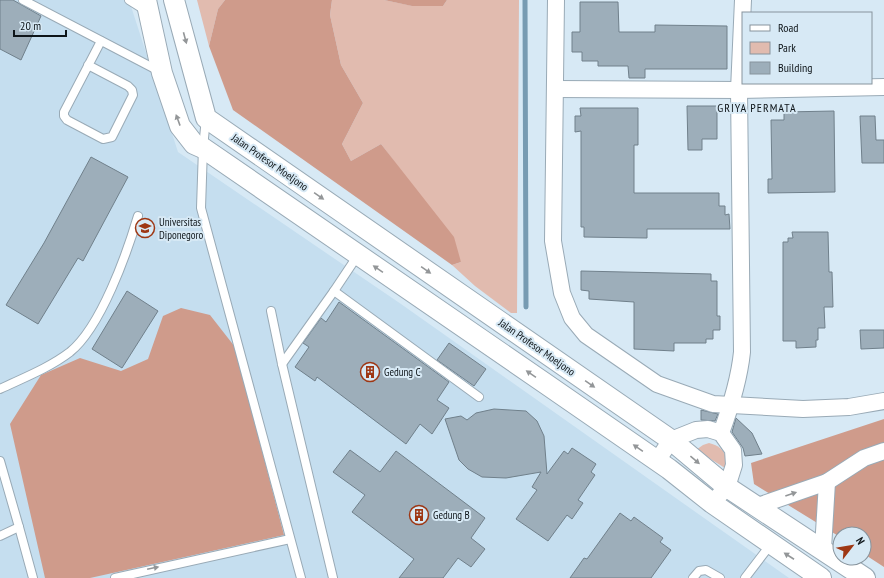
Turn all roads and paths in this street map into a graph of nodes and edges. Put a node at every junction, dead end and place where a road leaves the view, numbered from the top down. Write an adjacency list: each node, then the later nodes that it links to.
1 (23, 0): 9 (lane)
2 (129, 0): 6 (lane)
3 (174, 0): 15 (street, one-way to 15)
4 (556, 0): 13 (street)
5 (743, 0): 7 (street)
6 (147, 6): 11 (street)
7 (742, 12)
8 (742, 22): 14 (street)
9 (100, 41): 10 (lane); 11 (lane)
10 (88, 65): 10 (lane)
11 (162, 73): 16 (street, one-way to 11)
12 (884, 87): 14 (street)
13 (556, 89): 14 (street); 25 (street)
14 (739, 90): 25 (street)
15 (206, 118): 16 (lane); 27 (street, Jalan Profesor Moeljono, one-way to 27)
16 (203, 148): 18 (street); 37 (lane)
17 (138, 216): 22 (lane)
18 (358, 255): 19 (lane); 30 (street, one-way to 18)
19 (334, 291): 21 (lane); 23 (lane)
20 (271, 311): 21 (lane)
21 (282, 364): 44 (lane)
22 (0, 389)
23 (479, 397)
24 (884, 401): 25 (street)
25 (732, 404): 26 (street)
26 (721, 433): 27 (street); 32 (street)
27 (671, 440): 30 (street); 32 (street, Jalan Profesor Moeljono, one-way to 32)
28 (884, 451): 31 (street)
29 (0, 461): 35 (lane)
30 (657, 461): 33 (street)
31 (827, 482): 34 (street, one-way to 31); 39 (street)
32 (727, 487): 33 (street); 34 (street, Jalan Profesor Moeljono)
33 (712, 503): 38 (street)
34 (755, 507): 39 (street, Jalan Profesor Moeljono)
35 (20, 527): 36 (lane); 41 (lane)
36 (0, 536)
37 (290, 539): 42 (lane, one-way to 37); 43 (lane)
38 (771, 544): 40 (street, one-way to 38); 47 (lane)
39 (822, 549): 40 (street); 48 (street, Jalan Profesor Moeljono)
40 (818, 575)
41 (33, 578)
42 (115, 578)
43 (301, 578)
44 (333, 578)
45 (693, 578): 46 (lane)
46 (720, 578)
47 (745, 578)
48 (865, 578)

